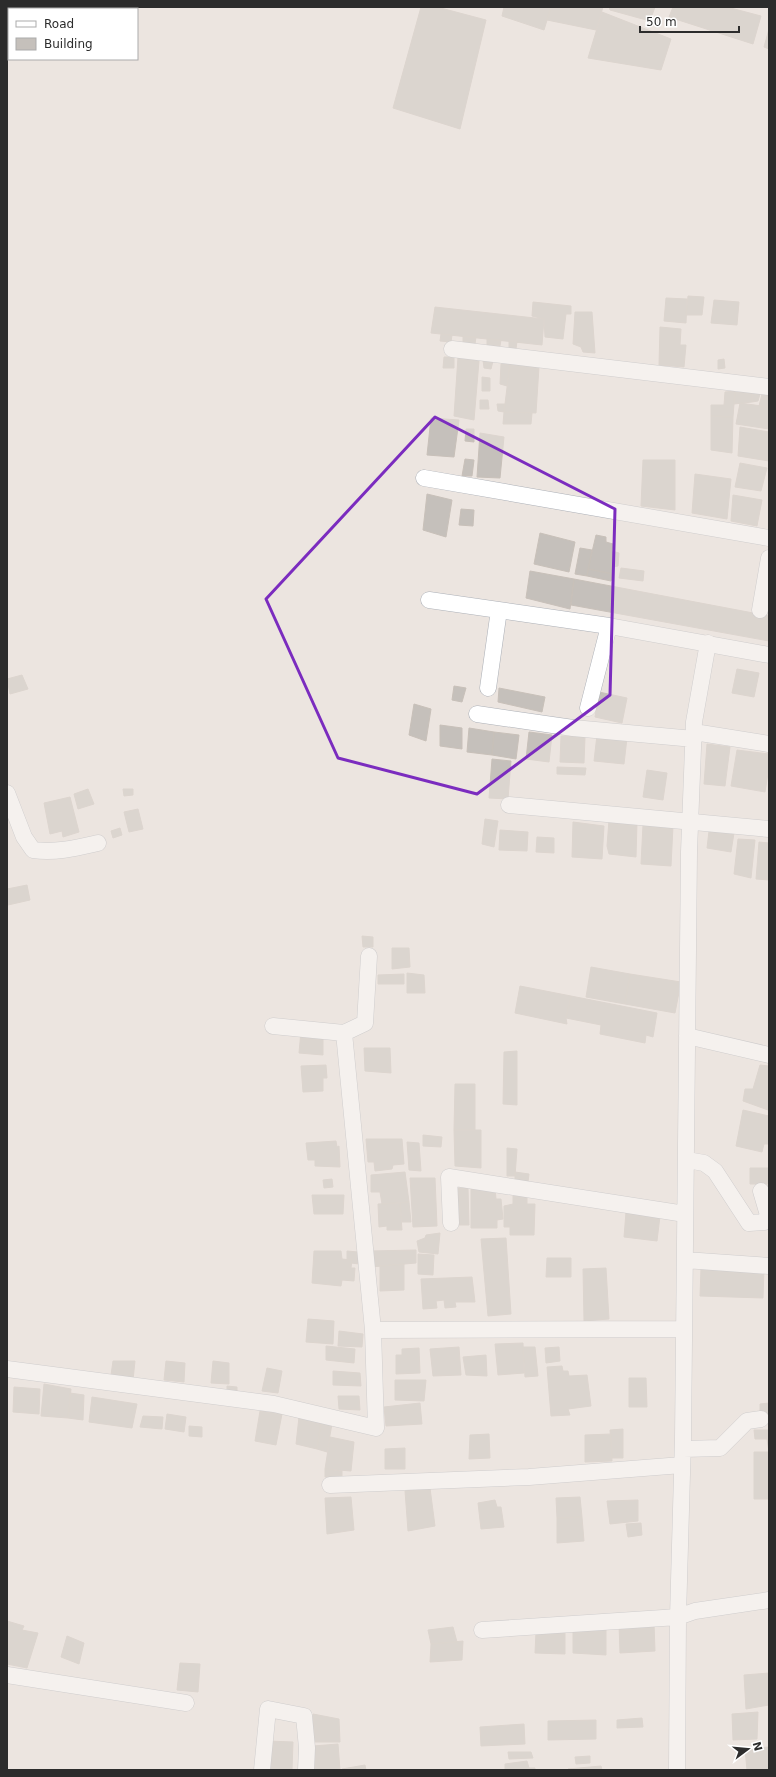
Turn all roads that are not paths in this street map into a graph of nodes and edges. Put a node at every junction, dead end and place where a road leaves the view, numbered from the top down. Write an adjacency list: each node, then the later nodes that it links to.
1 (452, 349): 2 (street)
2 (769, 387)
3 (424, 478): 4 (street)
4 (769, 538)
5 (769, 558): 8 (street)
6 (429, 600): 7 (street)
7 (499, 610): 9 (street); 12 (street)
8 (760, 610)
9 (609, 626): 10 (street); 13 (street)
10 (708, 643): 11 (street); 15 (street)
11 (769, 655)
12 (488, 688)
13 (588, 708)
14 (477, 714): 15 (street)
15 (694, 735): 16 (street); 19 (street)
16 (769, 744)
17 (7, 793): 21 (street)
18 (509, 805): 19 (street)
19 (690, 821): 20 (street); 25 (street)
20 (769, 829)
21 (98, 843)
22 (369, 956): 24 (street)
23 (273, 1026): 24 (street)
24 (344, 1033): 34 (street)
25 (687, 1036): 26 (street); 27 (street)
26 (769, 1054)
27 (686, 1160): 28 (street); 29 (street)
28 (760, 1190)
29 (685, 1214): 30 (street); 31 (street)
30 (451, 1223)
31 (684, 1260): 32 (street); 33 (street)
32 (769, 1266)
33 (684, 1329): 34 (street); 37 (street)
34 (373, 1330): 35 (street)
35 (7, 1369)
36 (761, 1420): 37 (street)
37 (683, 1449): 38 (street)
38 (682, 1465): 39 (street); 41 (street)
39 (330, 1485)
40 (769, 1600): 41 (street)
41 (678, 1617): 42 (street); 47 (street)
42 (482, 1630)
43 (7, 1676): 44 (street)
44 (186, 1702)
45 (262, 1770): 46 (street)
46 (306, 1770)
47 (677, 1770)

